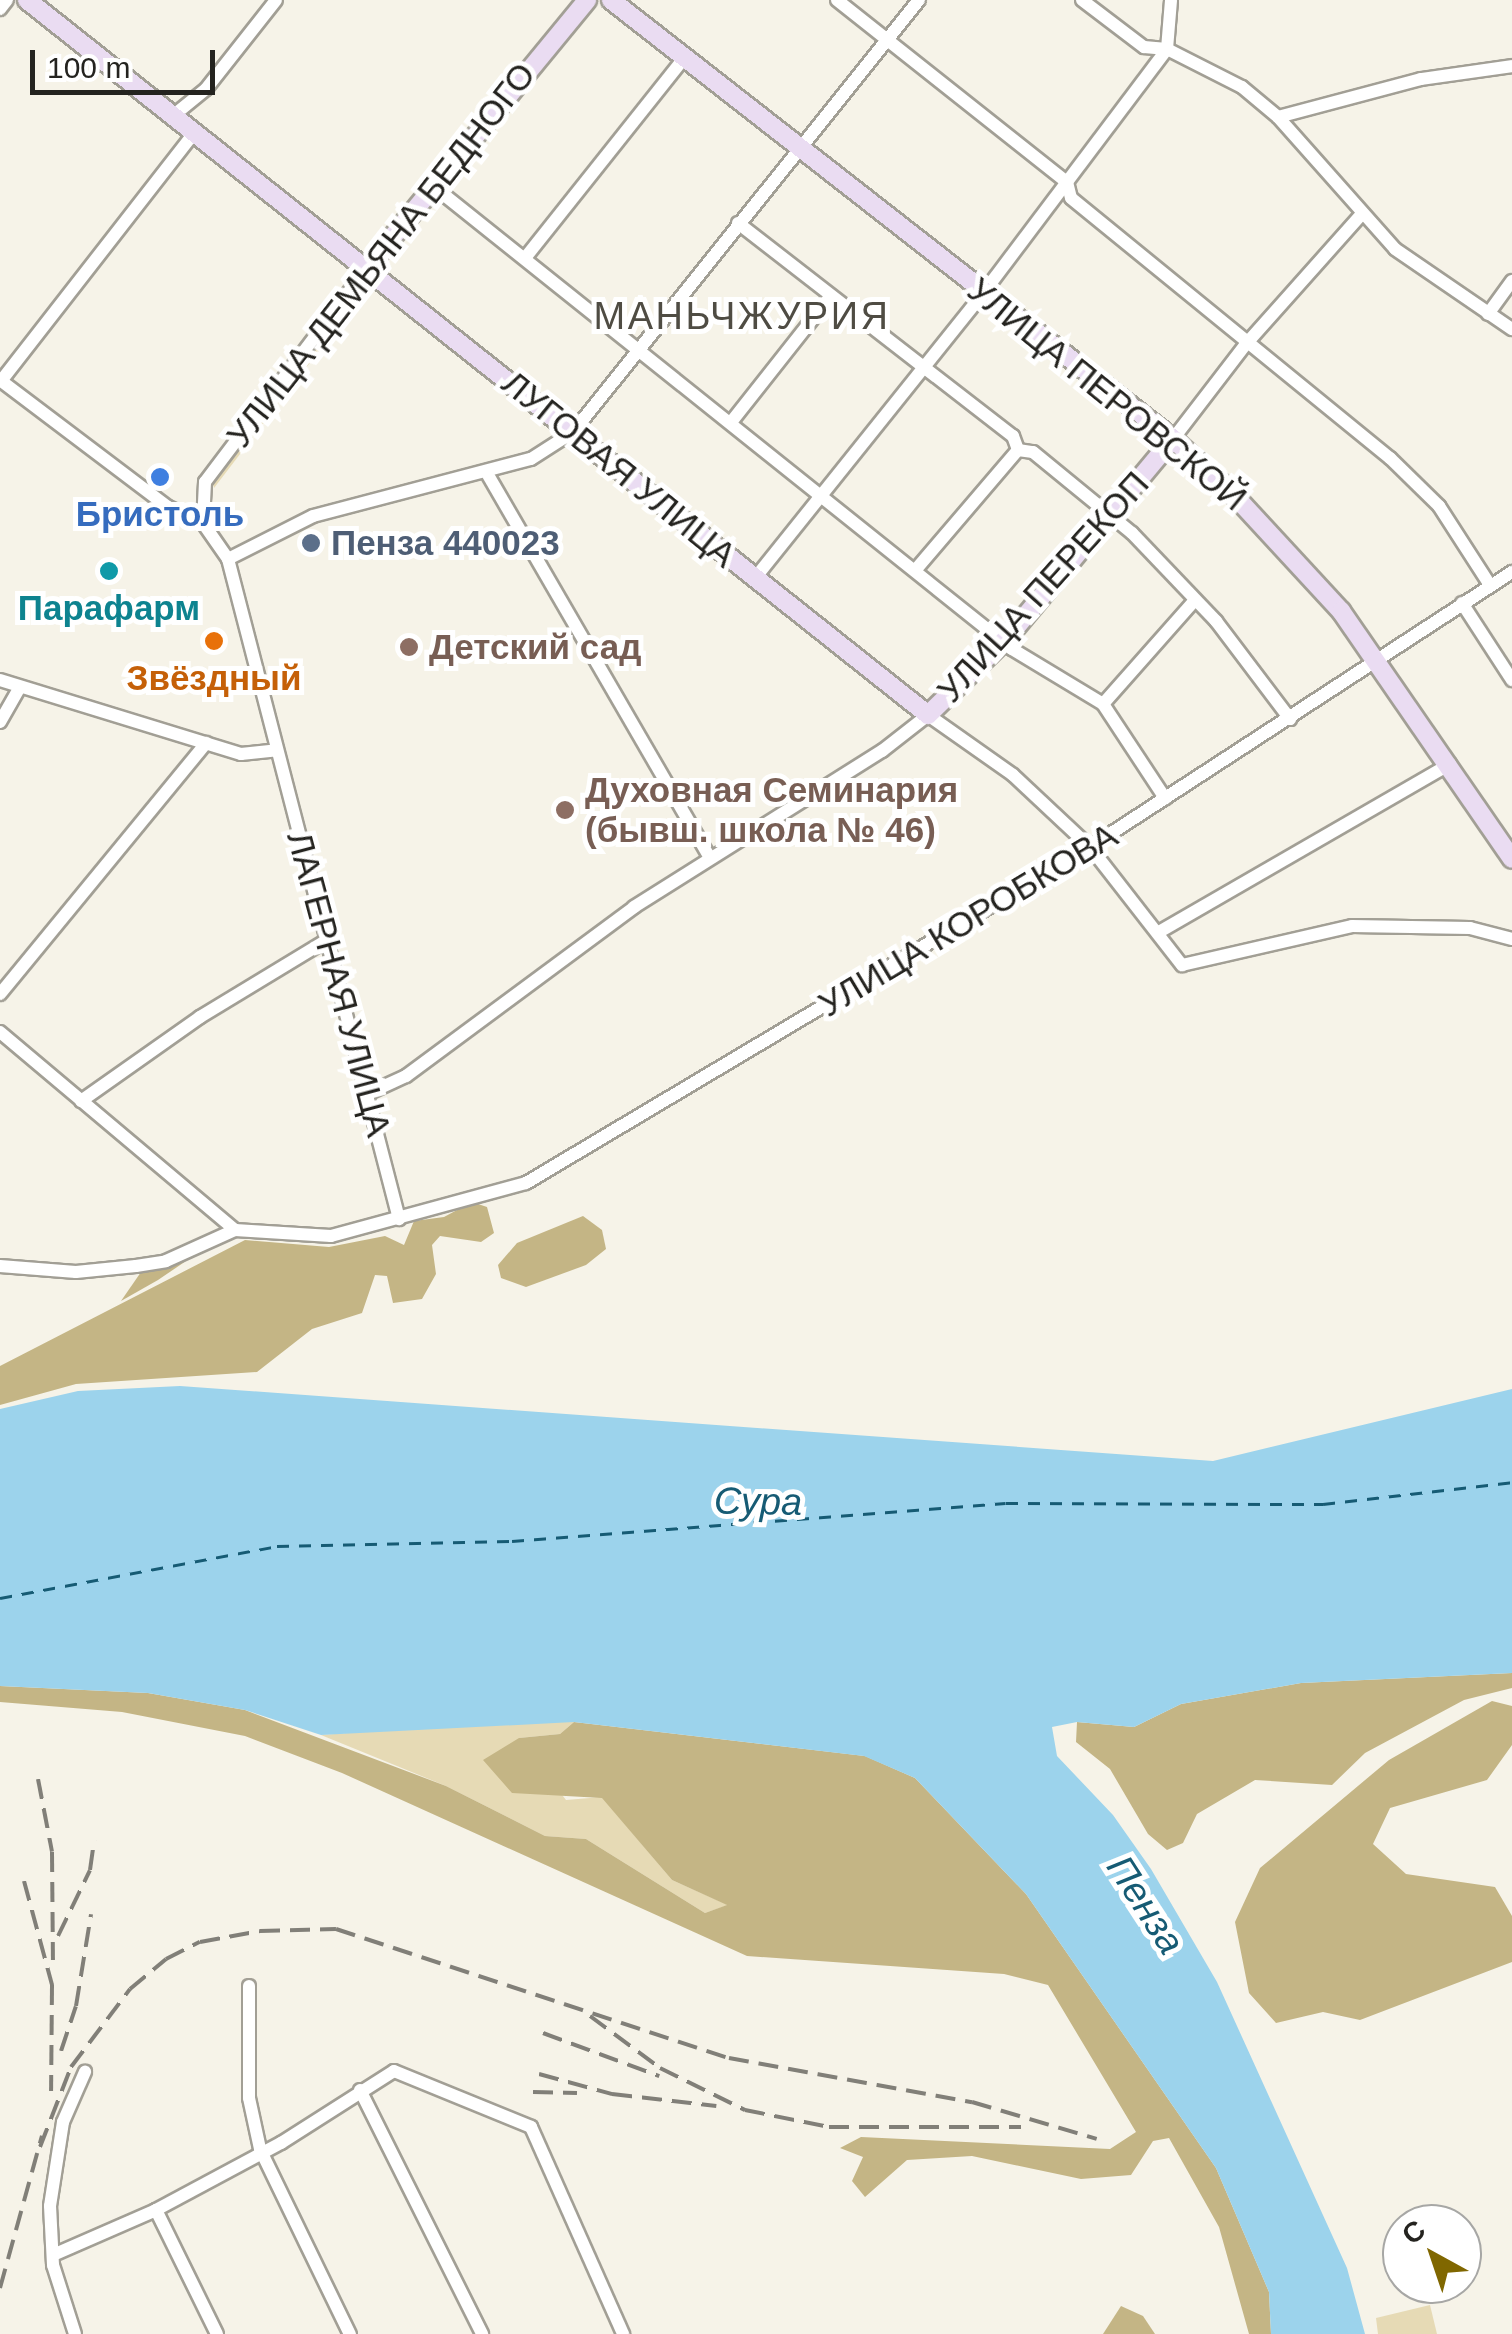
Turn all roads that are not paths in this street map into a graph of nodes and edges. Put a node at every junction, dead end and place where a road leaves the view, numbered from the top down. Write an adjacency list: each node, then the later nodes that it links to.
1 (7, 0): 10 (street)
2 (28, 0): 15 (main road, ЛУГОВАЯ УЛИЦА)
3 (276, 0): 15 (street)
4 (587, 0): 20 (main road, УЛИЦА ДЕМЬЯНА БЕДНОГО)
5 (837, 0): 11 (street)
6 (919, 0): 11 (street)
7 (1082, 0): 12 (street)
8 (1171, 0): 12 (street)
9 (616, 3): 13 (main road, УЛИЦА ПЕРОВСКОЙ)
10 (0, 9)
11 (887, 38): 18 (street); 19 (street)
12 (1167, 49): 16 (street); 19 (street)
13 (685, 57): 18 (main road, УЛИЦА ПЕРОВСКОЙ); 23 (street)
14 (1512, 66): 16 (street)
15 (174, 115): 17 (main road, ЛУГОВАЯ УЛИЦА)
16 (1278, 117): 21 (street)
17 (195, 132): 24 (main road, ЛУГОВАЯ УЛИЦА); 33 (street)
18 (798, 147): 22 (street); 26 (main road, УЛИЦА ПЕРОВСКОЙ)
19 (1067, 182): 26 (street); 30 (street)
20 (432, 186): 23 (street); 24 (main road, УЛИЦА ДЕМЬЯНА БЕДНОГО)
21 (1360, 216): 28 (street); 30 (street, УЛИЦА ПЕРЕКОП)
22 (738, 223): 27 (street); 31 (street)
23 (525, 258): 31 (street)
24 (367, 268): 35 (main road, ЛУГОВАЯ УЛИЦА); 41 (street, УЛИЦА ДЕМЬЯНА БЕДНОГО)
25 (1512, 282): 28 (street)
26 (984, 292): 32 (street); 36 (main road, УЛИЦА ПЕРОВСКОЙ)
27 (829, 298): 32 (street); 34 (street)
28 (1488, 314): 29 (street)
29 (1512, 329)
30 (1246, 344): 36 (street, УЛИЦА ПЕРЕКОП); 46 (street)
31 (640, 347): 34 (street); 35 (street)
32 (924, 367): 37 (street); 39 (street)
33 (1, 380): 41 (street)
34 (732, 421): 39 (street)
35 (572, 432): 38 (street); 45 (main road, ЛУГОВАЯ УЛИЦА)
36 (1174, 440): 40 (main road, УЛИЦА ПЕРЕКОП); 50 (main road, УЛИЦА ПЕРОВСКОЙ)
37 (1018, 450): 40 (street); 43 (street)
38 (488, 475): 42 (street); 63 (street)
39 (823, 493): 43 (street); 45 (street)
40 (1110, 514): 47 (street); 49 (main road, УЛИЦА ПЕРЕКОП)
41 (202, 523): 42 (street)
42 (228, 558): 59 (street, ЛАГЕРНАЯ УЛИЦА)
43 (918, 567): 49 (street)
44 (1512, 572): 46 (street, УЛИЦА КОРОБКОВА)
45 (755, 578): 55 (main road, ЛУГОВАЯ УЛИЦА)
46 (1490, 585): 48 (street, УЛИЦА КОРОБКОВА)
47 (1194, 601): 54 (street); 56 (street)
48 (1462, 603): 50 (street, УЛИЦА КОРОБКОВА); 52 (street)
49 (1007, 638): 54 (street); 55 (main road, УЛИЦА ПЕРЕКОП)
50 (1375, 659): 56 (street, УЛИЦА КОРОБКОВА); 60 (main road, УЛИЦА ПЕРОВСКОЙ)
51 (0, 680): 53 (street)
52 (1512, 680)
53 (20, 687): 57 (street); 58 (street)
54 (1102, 704): 61 (street)
55 (928, 714): 62 (street, ЛУГОВАЯ УЛИЦА); 63 (street, УЛИЦА ПЕРЕКОП)
56 (1290, 718): 61 (street, УЛИЦА КОРОБКОВА)
57 (0, 722)
58 (206, 744): 59 (street); 68 (street)
59 (277, 750): 67 (street, ЛАГЕРНАЯ УЛИЦА)
60 (1450, 764): 64 (main road, УЛИЦА ПЕРОВСКОЙ); 65 (street)
61 (1164, 798): 62 (street, УЛИЦА КОРОБКОВА)
62 (1090, 847): 65 (street, ЛУГОВАЯ УЛИЦА); 72 (street, УЛИЦА КОРОБКОВА)
63 (709, 856): 70 (street, УЛИЦА ПЕРЕКОП)
64 (1512, 859)
65 (1159, 932): 66 (street, ЛУГОВАЯ УЛИЦА)
66 (1512, 939)
67 (327, 940): 70 (street, ЛАГЕРНАЯ УЛИЦА); 71 (street)
68 (0, 994)
69 (0, 1032): 71 (street)
70 (369, 1093): 72 (street, ЛАГЕРНАЯ УЛИЦА)
71 (81, 1101): 73 (street)
72 (399, 1219): 73 (street, УЛИЦА КОРОБКОВА)
73 (234, 1230): 74 (street)
74 (0, 1266)
75 (249, 1986): 78 (street)
76 (86, 2072): 80 (street)
77 (360, 2090): 78 (street); 84 (street); 85 (street)
78 (260, 2150): 79 (street); 83 (street)
79 (156, 2210): 80 (street); 82 (street)
80 (53, 2255): 81 (street)
81 (75, 2334)
82 (218, 2334)
83 (350, 2334)
84 (482, 2334)
85 (623, 2334)

